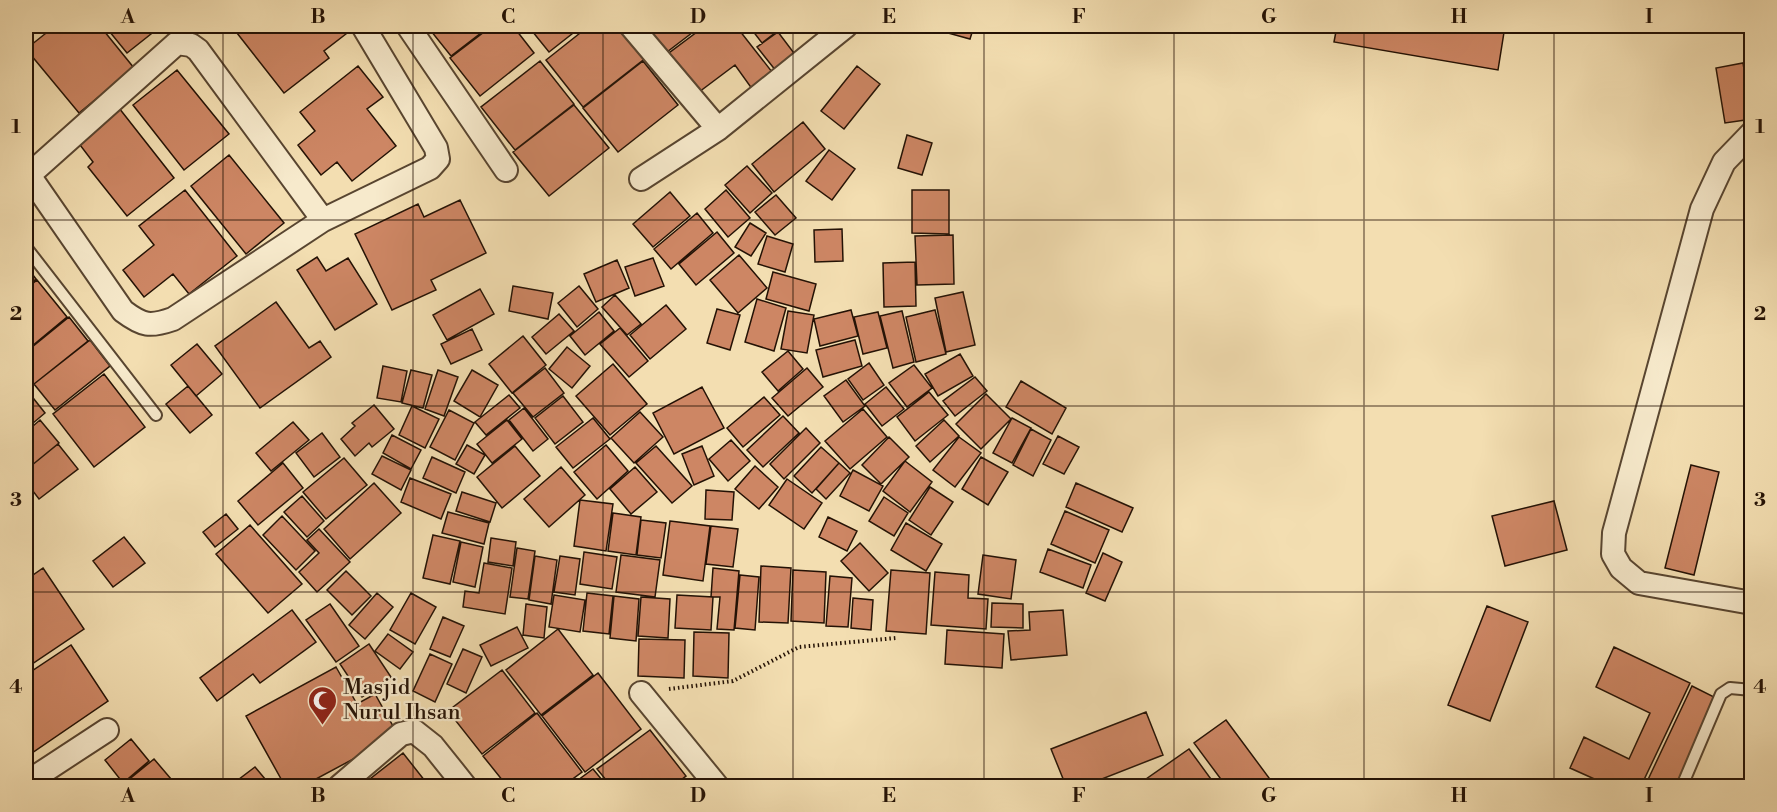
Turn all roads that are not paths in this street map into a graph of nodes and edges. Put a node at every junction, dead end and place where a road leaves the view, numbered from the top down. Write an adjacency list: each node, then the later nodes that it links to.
1 (363, 26): 10 (street)
2 (408, 26): 7 (street)
3 (631, 26): 5 (street)
4 (845, 26): 5 (street)
5 (718, 129): 9 (street)
6 (1752, 133): 13 (street)
7 (506, 170)
8 (27, 173): 10 (street); 10 (street)
9 (640, 179)
10 (323, 220)
11 (26, 247): 12 (lane)
12 (156, 415)
13 (1752, 603)
14 (1752, 690): 21 (lane)
15 (641, 693): 20 (street)
16 (107, 730): 17 (street)
17 (26, 783)
18 (340, 786): 19 (street)
19 (465, 786)
20 (717, 786)
21 (1682, 786)

